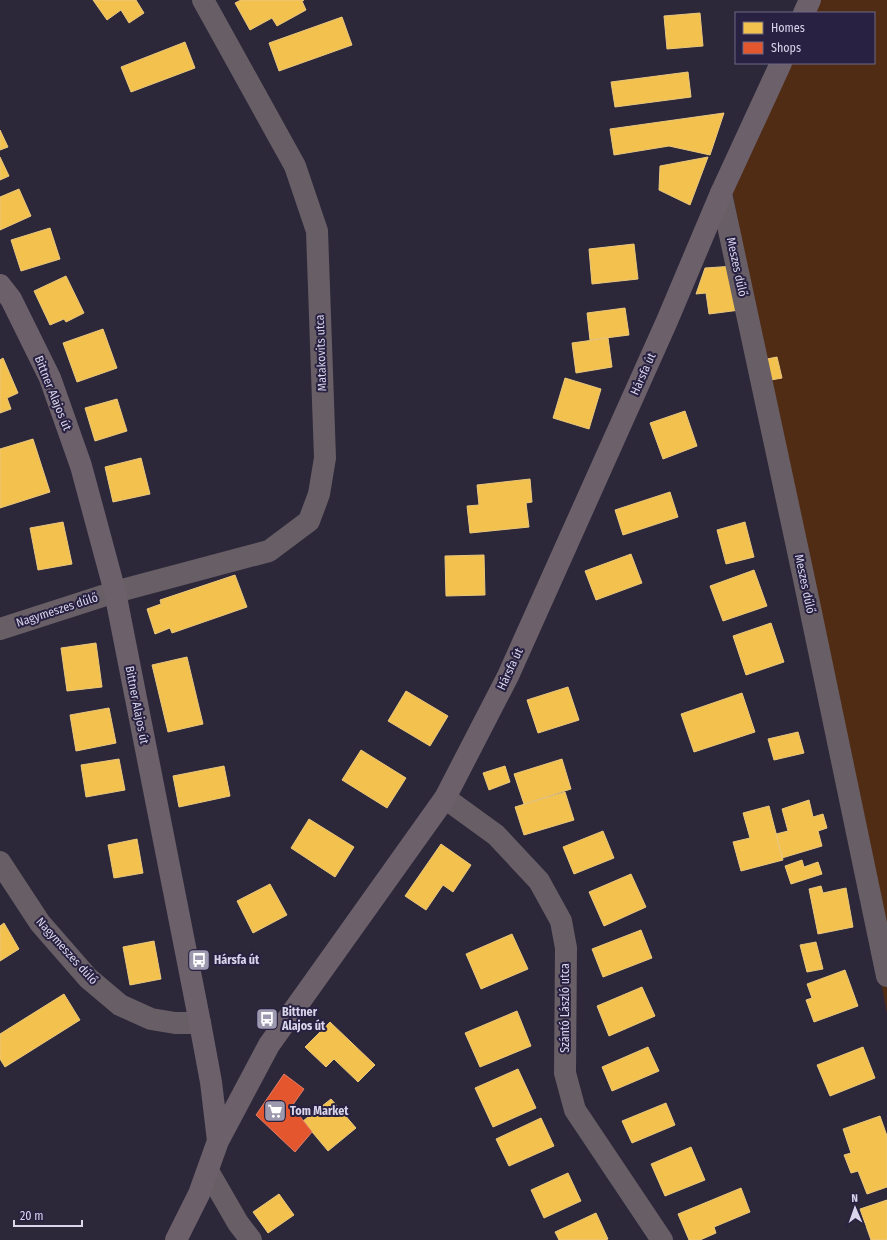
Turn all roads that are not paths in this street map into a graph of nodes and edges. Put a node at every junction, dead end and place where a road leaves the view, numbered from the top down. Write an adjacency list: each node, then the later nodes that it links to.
1 (203, 0): 7 (street, Matakovits utca)
2 (810, 0): 3 (street)
3 (804, 12)
4 (781, 64): 5 (street, Hársfa út)
5 (721, 192): 9 (street, Hársfa út); 11 (street, Meszes dűlő)
6 (0, 285): 7 (street, Bittner Alajos út)
7 (115, 592): 8 (street, Nagymeszes dűlő); 12 (street, Bittner Alajos út)
8 (0, 629)
9 (445, 798): 13 (street, Hársfa út); 17 (street, Szántó László utca)
10 (0, 862): 12 (street, Nagymeszes dűlő)
11 (887, 976)
12 (200, 1023): 13 (street, Bittner Alajos út)
13 (218, 1142): 14 (street, Hársfa út)
14 (208, 1171): 15 (street, Hársfa út); 16 (street)
15 (176, 1240)
16 (251, 1240)
17 (662, 1240)

